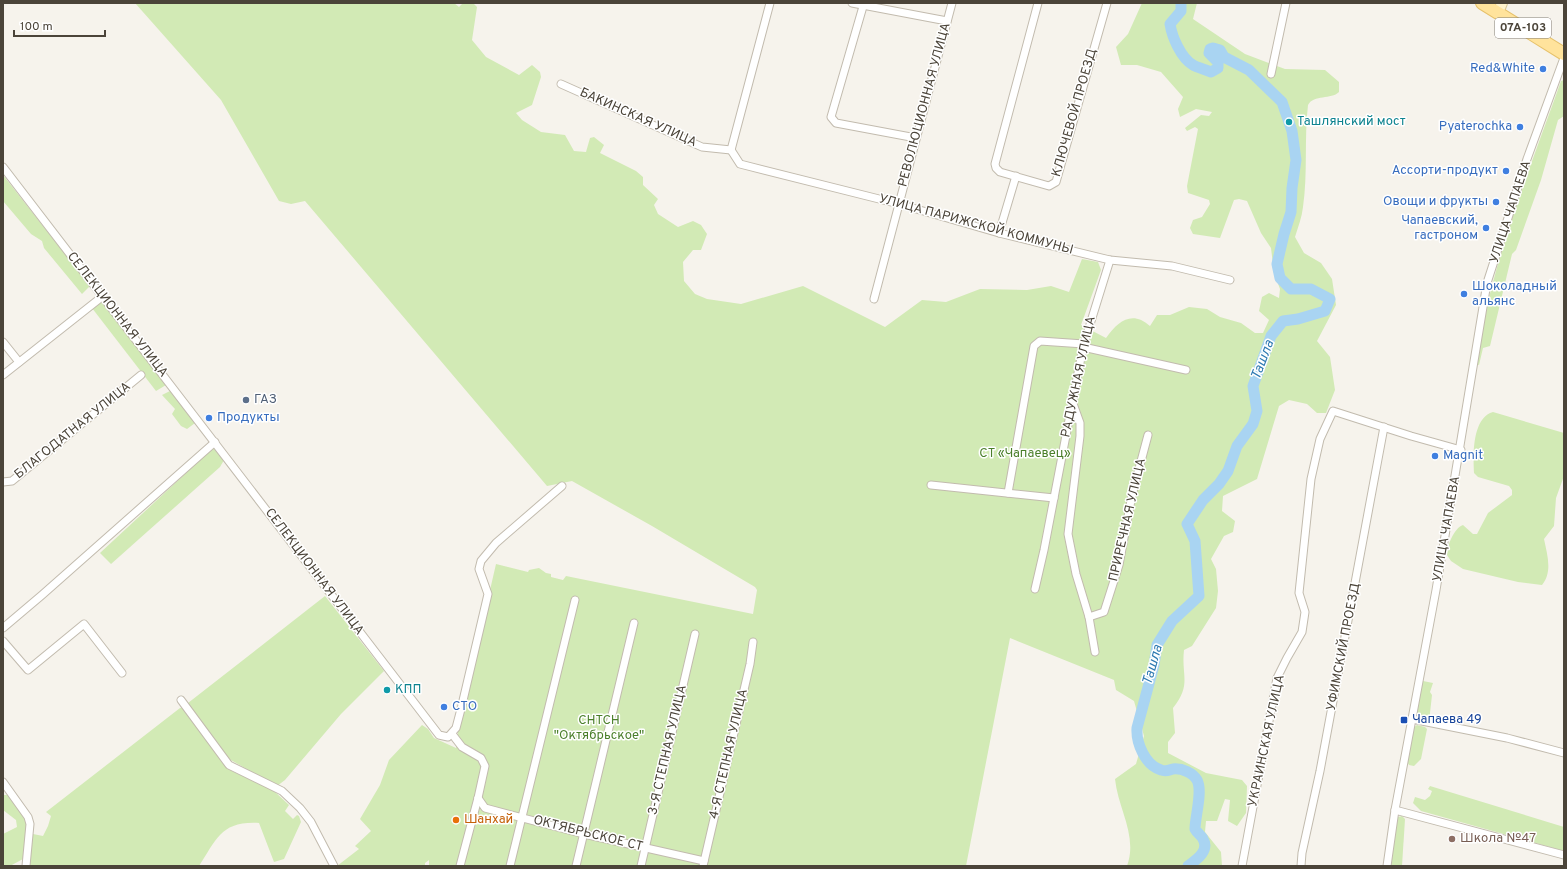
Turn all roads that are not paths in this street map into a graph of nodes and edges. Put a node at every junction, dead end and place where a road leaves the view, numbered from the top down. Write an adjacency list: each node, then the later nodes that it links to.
1 (770, 3): 16 (street)
2 (852, 3): 8 (street)
3 (952, 3): 10 (street, РЕВОЛЮЦИОННАЯ УЛИЦА)
4 (1038, 3): 18 (street, КЛЮЧЕВОЙ ПРОЕЗД)
5 (1106, 3): 18 (street, КЛЮЧЕВОЙ ПРОЕЗД)
6 (1286, 3): 13 (street)
7 (1482, 3): 9 (main road, 07А-103)
8 (864, 4): 10 (street); 15 (street)
9 (1500, 8): 11 (main road, 07А-103)
10 (947, 21): 15 (street, РЕВОЛЮЦИОННАЯ УЛИЦА)
11 (1564, 54)
12 (1564, 58): 35 (street, УЛИЦА ЧАПАЕВА)
13 (1271, 74)
14 (561, 84): 16 (street, БАКИНСКАЯ УЛИЦА)
15 (916, 138): 19 (street, РЕВОЛЮЦИОННАЯ УЛИЦА)
16 (731, 150): 19 (street, УЛИЦА ПАРИЖСКОЙ КОММУНЫ)
17 (3, 167): 23 (street, СЕЛЕКЦИОННАЯ УЛИЦА)
18 (1016, 176): 20 (street)
19 (899, 204): 20 (street, УЛИЦА ПАРИЖСКОЙ КОММУНЫ); 24 (street, РЕВОЛЮЦИОННАЯ УЛИЦА)
20 (999, 233): 21 (street, УЛИЦА ПАРИЖСКОЙ КОММУНЫ)
21 (1110, 260): 22 (street, УЛИЦА ПАРИЖСКОЙ КОММУНЫ); 26 (street, РАДУЖНАЯ УЛИЦА)
22 (1230, 280)
23 (103, 296): 27 (street); 34 (street, СЕЛЕКЦИОННАЯ УЛИЦА)
24 (874, 299)
25 (3, 342): 27 (street)
26 (1083, 346): 28 (street); 31 (street, РАДУЖНАЯ УЛИЦА); 39 (street)
27 (19, 362): 29 (street)
28 (1186, 370)
29 (3, 375)
30 (140, 375): 36 (street, БЛАГОДАТНАЯ УЛИЦА)
31 (1072, 401): 40 (street, РАДУЖНАЯ УЛИЦА); 43 (street)
32 (1384, 427): 35 (street); 69 (street, УКРАИНСКАЯ УЛИЦА); 70 (street, УФИМСКИЙ ПРОЕЗД)
33 (1148, 435): 43 (street, ПРИРЕЧНАЯ УЛИЦА)
34 (215, 442): 45 (street); 53 (street, СЕЛЕКЦИОННАЯ УЛИЦА)
35 (1461, 450): 52 (street, УЛИЦА ЧАПАЕВА)
36 (3, 482)
37 (931, 485): 39 (street)
38 (562, 486): 53 (street)
39 (1008, 493): 40 (street)
40 (1054, 498): 41 (street, РАДУЖНАЯ УЛИЦА)
41 (1035, 589)
42 (575, 600): 58 (street)
43 (1089, 617): 49 (street)
44 (634, 624): 59 (street)
45 (3, 628)
46 (695, 634): 60 (street, 3-Я СТЕПНАЯ УЛИЦА)
47 (3, 641): 50 (street)
48 (753, 642): 62 (street, 4-Я СТЕПНАЯ УЛИЦА)
49 (1095, 652)
50 (122, 673)
51 (181, 700): 64 (street)
52 (1412, 719): 54 (street); 57 (street, УЛИЦА ЧАПАЕВА)
53 (452, 734): 56 (street)
54 (1564, 753)
55 (3, 782): 63 (street)
56 (478, 798): 58 (street, ОКТЯБРЬСКОЕ СТ); 65 (street)
57 (1395, 810): 61 (street); 71 (street, УЛИЦА ЧАПАЕВА)
58 (521, 817): 59 (street, ОКТЯБРЬСКОЕ СТ); 66 (street)
59 (584, 834): 60 (street, ОКТЯБРЬСКОЕ СТ); 67 (street)
60 (645, 848): 62 (street, ОКТЯБРЬСКОЕ СТ); 68 (street, 3-Я СТЕПНАЯ УЛИЦА)
61 (1564, 855)
62 (704, 864)
63 (26, 866)
64 (334, 866)
65 (460, 866)
66 (510, 866)
67 (576, 866)
68 (641, 866)
69 (1242, 866)
70 (1301, 866)
71 (1387, 866)

